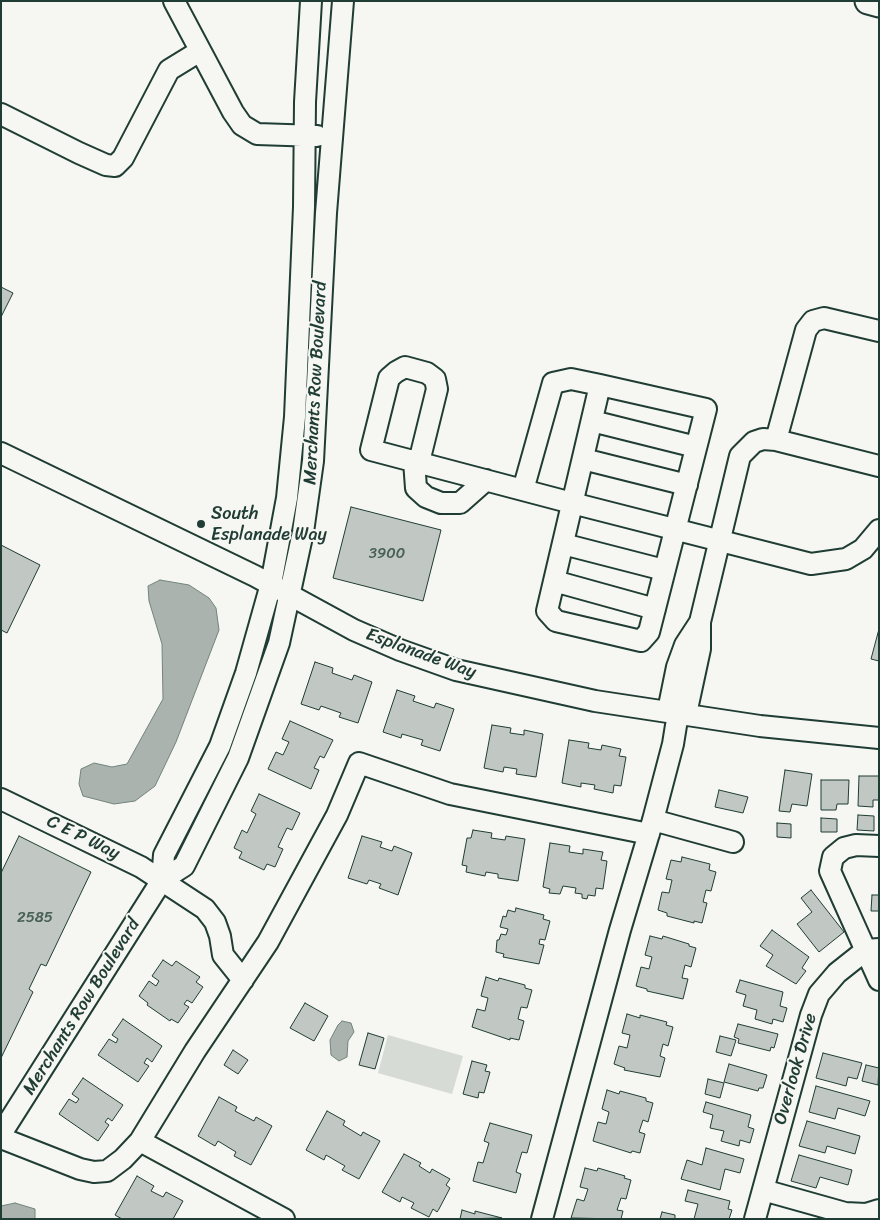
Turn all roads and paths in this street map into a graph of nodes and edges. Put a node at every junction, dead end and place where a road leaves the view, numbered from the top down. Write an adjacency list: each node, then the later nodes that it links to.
1 (174, 1): 6 (street)
2 (311, 1): 8 (street, Merchants Row Boulevard)
3 (343, 1): 9 (street, Merchants Row Boulevard)
4 (868, 1): 5 (main road)
5 (879, 4)
6 (200, 51): 7 (street); 8 (street)
7 (1, 114)
8 (305, 136): 9 (street); 29 (street, Merchants Row Boulevard)
9 (332, 136): 30 (street, Merchants Row Boulevard)
10 (879, 331): 13 (street)
11 (600, 385): 12 (street); 14 (street); 21 (street)
12 (592, 421): 14 (street); 16 (street)
13 (776, 440): 18 (street); 25 (street)
14 (696, 447): 20 (street)
15 (1, 453): 29 (street, Esplanade Way)
16 (583, 459): 20 (street); 22 (street)
17 (417, 462): 17 (street); 19 (street); 19 (street)
18 (879, 466)
19 (486, 480): 21 (street)
20 (687, 485): 23 (street)
21 (523, 490): 22 (street)
22 (572, 503): 23 (street); 26 (street)
23 (675, 529): 25 (street); 27 (street)
24 (879, 530): 25 (street)
25 (718, 540): 32 (street)
26 (563, 544): 27 (street); 28 (street)
27 (664, 570): 31 (street)
28 (554, 582): 31 (street); 31 (street)
29 (271, 584): 30 (street, Esplanade Way); 38 (street, Merchants Row Boulevard)
30 (291, 596): 32 (street, Esplanade Way); 38 (street, Merchants Row Boulevard)
31 (654, 609)
32 (677, 713): 33 (street, Esplanade Way); 35 (street)
33 (879, 738)
34 (1, 799): 38 (street, C E P Way)
35 (651, 827): 36 (street); 40 (street); 48 (street)
36 (733, 842)
37 (879, 846): 39 (street)
38 (162, 880): 40 (street, C E P Way); 42 (street, Merchants Row Boulevard)
39 (872, 950): 41 (street); 45 (street, Overlook Drive)
40 (243, 980): 44 (street)
41 (879, 980)
42 (1, 1134)
43 (1, 1138): 44 (street)
44 (140, 1141): 47 (street)
45 (763, 1190): 46 (street); 49 (street, Overlook Drive)
46 (879, 1210)
47 (284, 1219)
48 (542, 1219)
49 (754, 1219)

